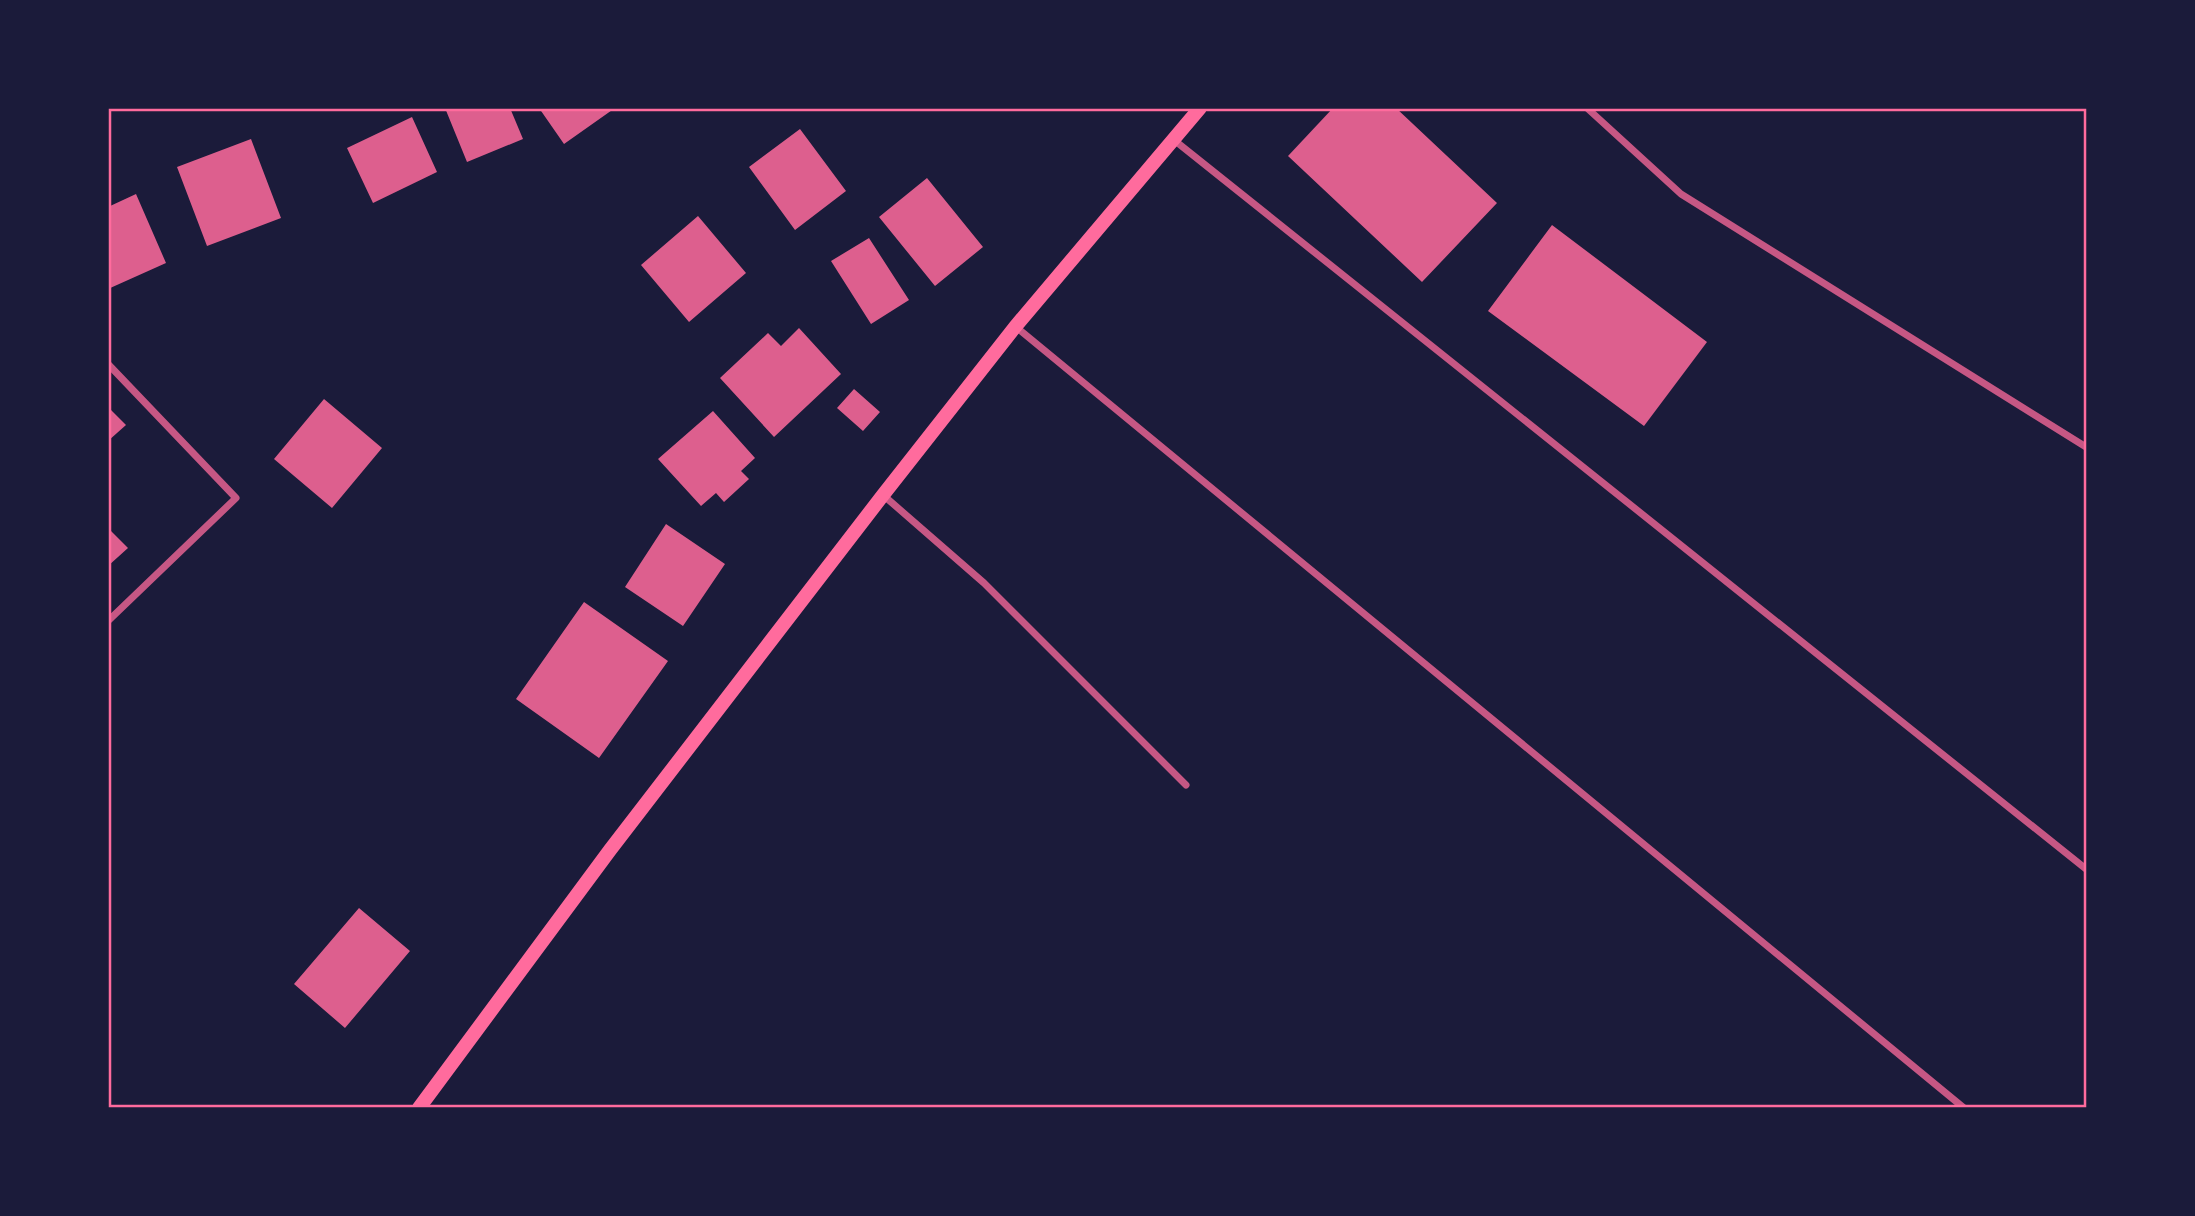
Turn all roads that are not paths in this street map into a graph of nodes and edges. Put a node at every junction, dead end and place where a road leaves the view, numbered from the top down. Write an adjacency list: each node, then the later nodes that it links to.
1 (1200, 108): 3 (main road)
2 (1587, 108): 6 (street)
3 (1174, 140): 4 (main road); 10 (street)
4 (1015, 327): 7 (main road); 12 (street)
5 (108, 364): 8 (street)
6 (2087, 447)
7 (883, 495): 9 (street); 11 (main road)
8 (108, 621)
9 (1186, 785)
10 (2087, 869)
11 (419, 1108)
12 (1964, 1108)

